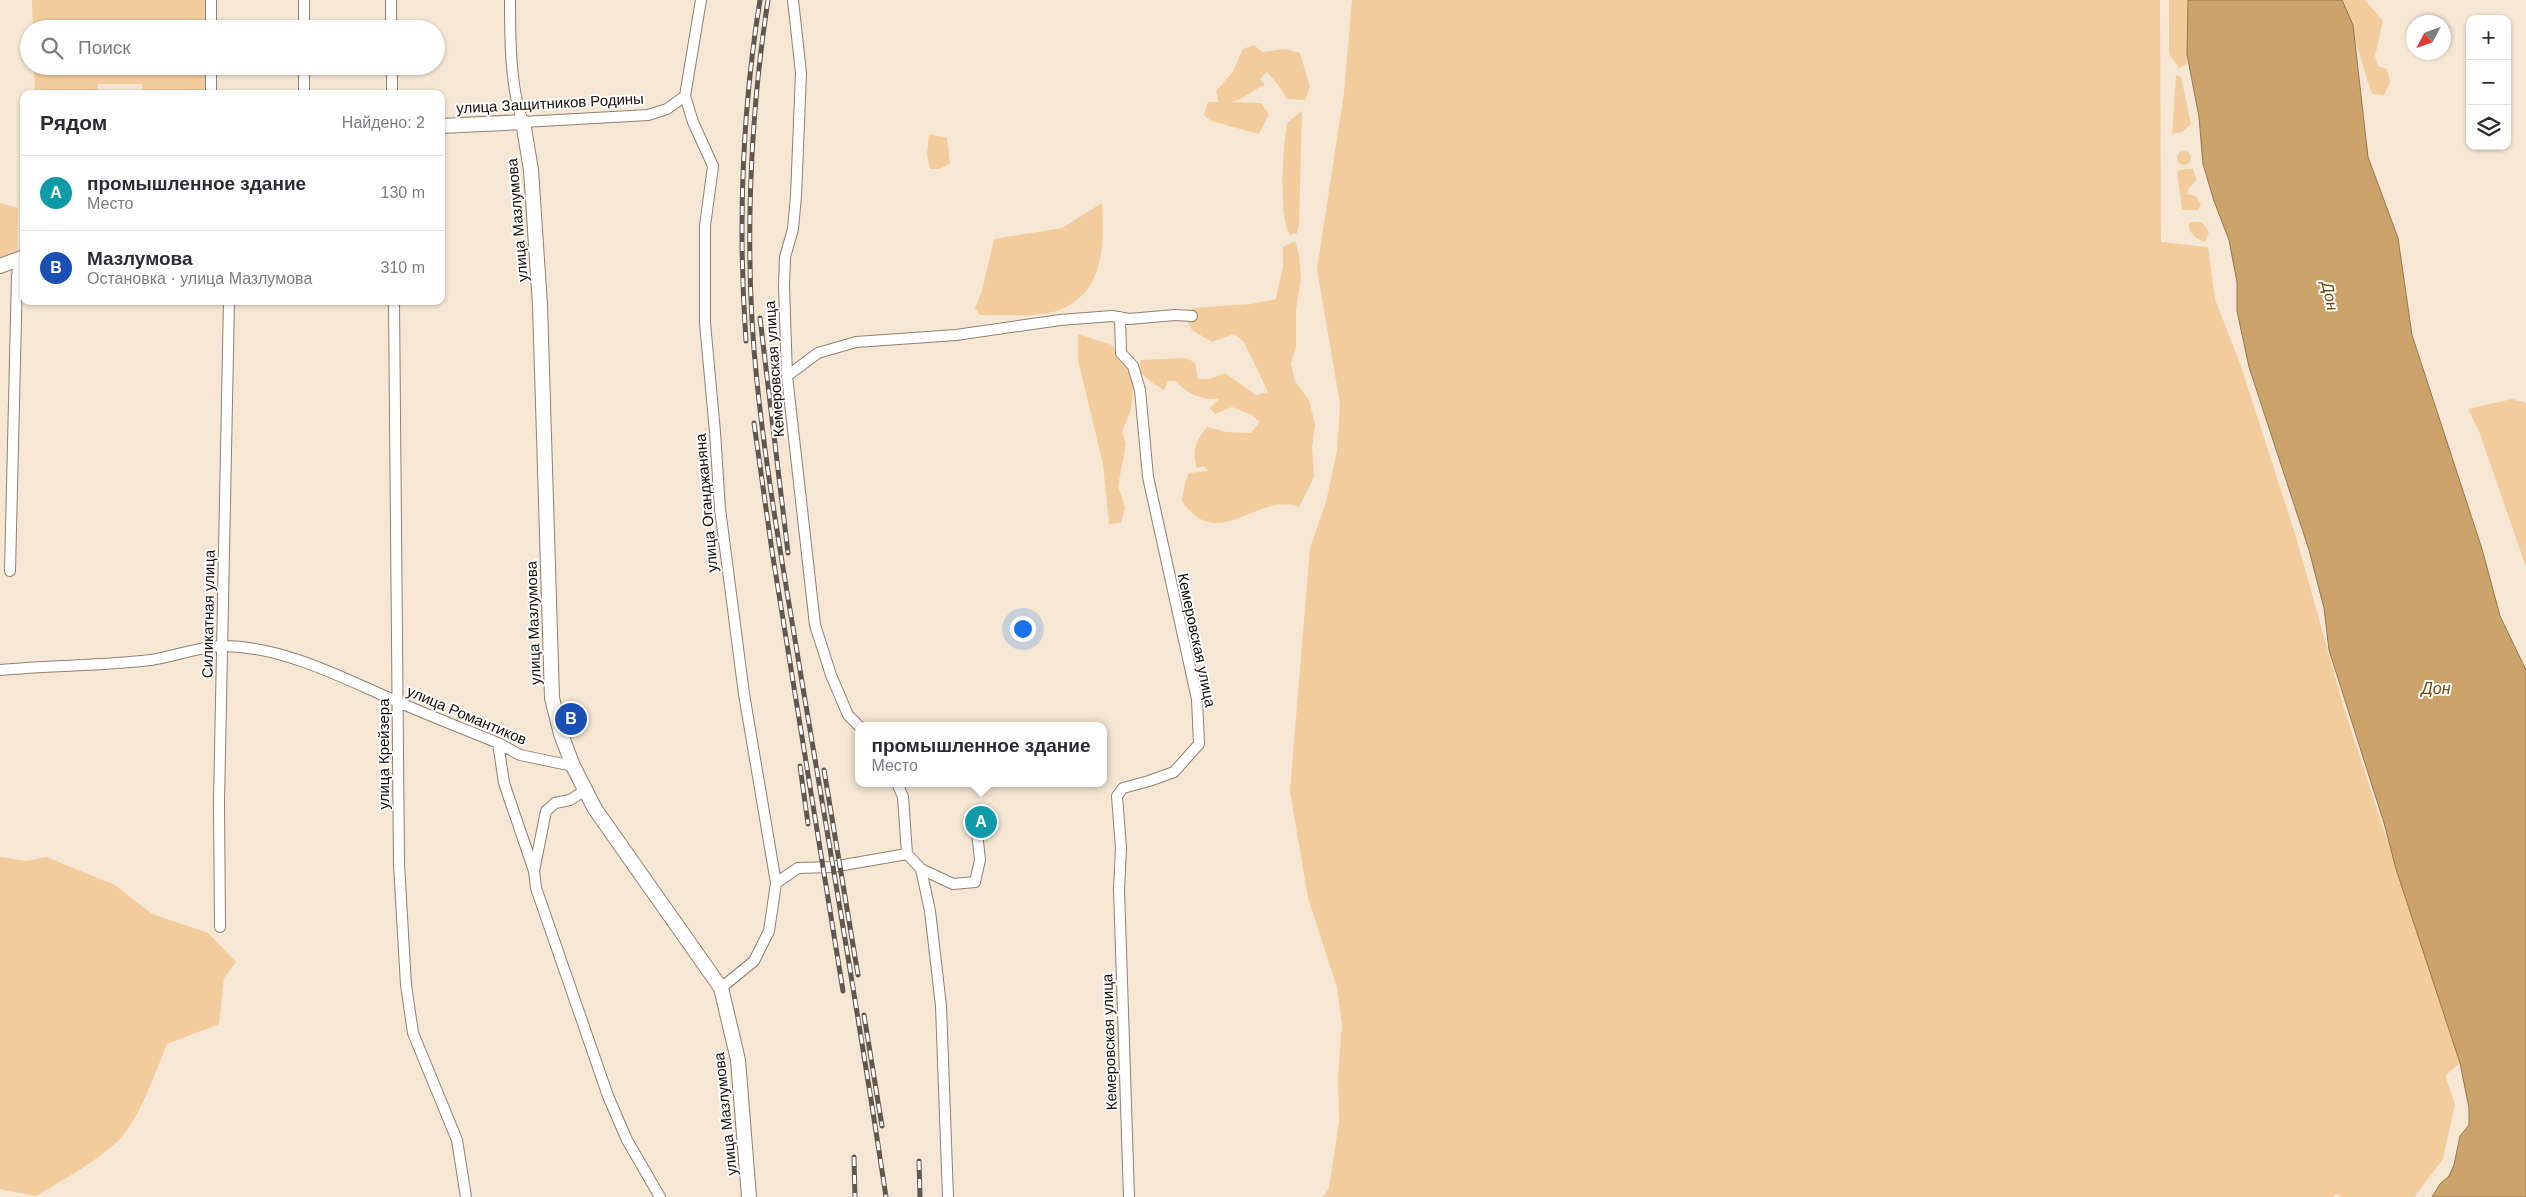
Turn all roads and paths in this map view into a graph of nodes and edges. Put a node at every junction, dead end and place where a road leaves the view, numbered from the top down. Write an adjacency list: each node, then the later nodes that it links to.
1 (211, 0): 7 (street)
2 (304, 0): 8 (street)
3 (391, 0): 9 (street)
4 (510, 0): 17 (street, улица Мазлумова)
5 (701, 0): 16 (street, улица Оганджаняна)
6 (794, 0): 26 (street, Кемеровская улица)
7 (211, 20)
8 (304, 20)
9 (391, 20)
10 (211, 75): 13 (street)
11 (304, 75): 14 (street)
12 (392, 75): 15 (street)
13 (211, 90)
14 (304, 90)
15 (392, 90)
16 (685, 96): 17 (street, улица Защитников Родины); 40 (street, улица Оганджаняна)
17 (523, 122): 18 (street, улица Защитников Родины); 33 (street, улица Мазлумова)
18 (445, 126)
19 (20, 259): 21 (street)
20 (20, 265): 27 (street)
21 (0, 266)
22 (229, 305): 28 (street, Силикатная улица)
23 (394, 305): 30 (street, улица Крейзера)
24 (1192, 316): 25 (street)
25 (1120, 317): 26 (street); 47 (street, Кемеровская улица)
26 (788, 376): 31 (street, Кемеровская улица)
27 (10, 571)
28 (223, 645): 29 (street, улица Романтиков); 30 (street, улица Романтиков); 41 (street, Силикатная улица)
29 (0, 670)
30 (398, 702): 32 (street, улица Романтиков); 43 (street, улица Крейзера)
31 (855, 722)
32 (498, 743): 33 (street, улица Романтиков); 39 (street)
33 (573, 766): 35 (street, улица Мазлумова)
34 (899, 787): 37 (street)
35 (584, 791): 39 (street); 42 (street, улица Мазлумова)
36 (977, 832): 38 (street)
37 (907, 854): 38 (street); 40 (street)
38 (921, 869): 46 (street)
39 (534, 872): 44 (street)
40 (776, 883): 42 (street, улица Оганджаняна)
41 (220, 927)
42 (721, 988): 45 (street, улица Мазлумова)
43 (466, 1197)
44 (660, 1197)
45 (749, 1197)
46 (948, 1197)
47 (1130, 1197)

